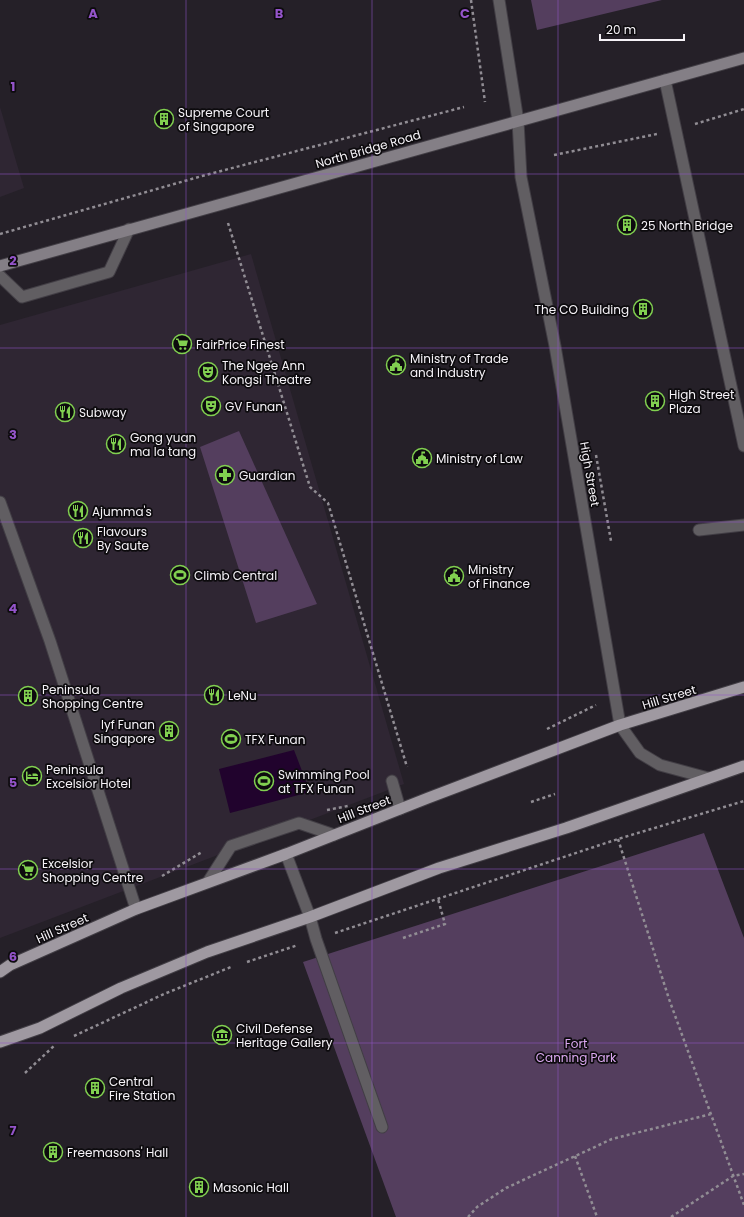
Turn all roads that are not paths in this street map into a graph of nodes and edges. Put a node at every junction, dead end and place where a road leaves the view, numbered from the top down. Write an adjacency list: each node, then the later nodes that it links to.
1 (499, 0): 4 (street, High Street)
2 (744, 58): 3 (main road, North Bridge Road)
3 (665, 80): 4 (main road, North Bridge Road); 8 (street)
4 (518, 121): 5 (main road, North Bridge Road); 13 (street, High Street)
5 (129, 230): 6 (main road, North Bridge Road); 7 (street)
6 (0, 266)
7 (0, 276)
8 (744, 446)
9 (0, 502): 21 (street)
10 (744, 526): 11 (street)
11 (699, 530)
12 (744, 688): 13 (main road, Hill Street)
13 (620, 725): 15 (street, High Street); 17 (main road, Hill Street)
14 (744, 766): 15 (main road)
15 (708, 778): 22 (main road)
16 (392, 781): 17 (street)
17 (400, 809): 18 (main road, Hill Street)
18 (334, 835): 19 (main road, Hill Street); 20 (street)
19 (286, 854): 20 (main road, Hill Street); 22 (street)
20 (208, 882): 21 (main road, Hill Street)
21 (136, 909): 23 (main road, Hill Street)
22 (310, 917): 24 (main road); 25 (street)
23 (0, 972)
24 (0, 1042)
25 (382, 1127)

